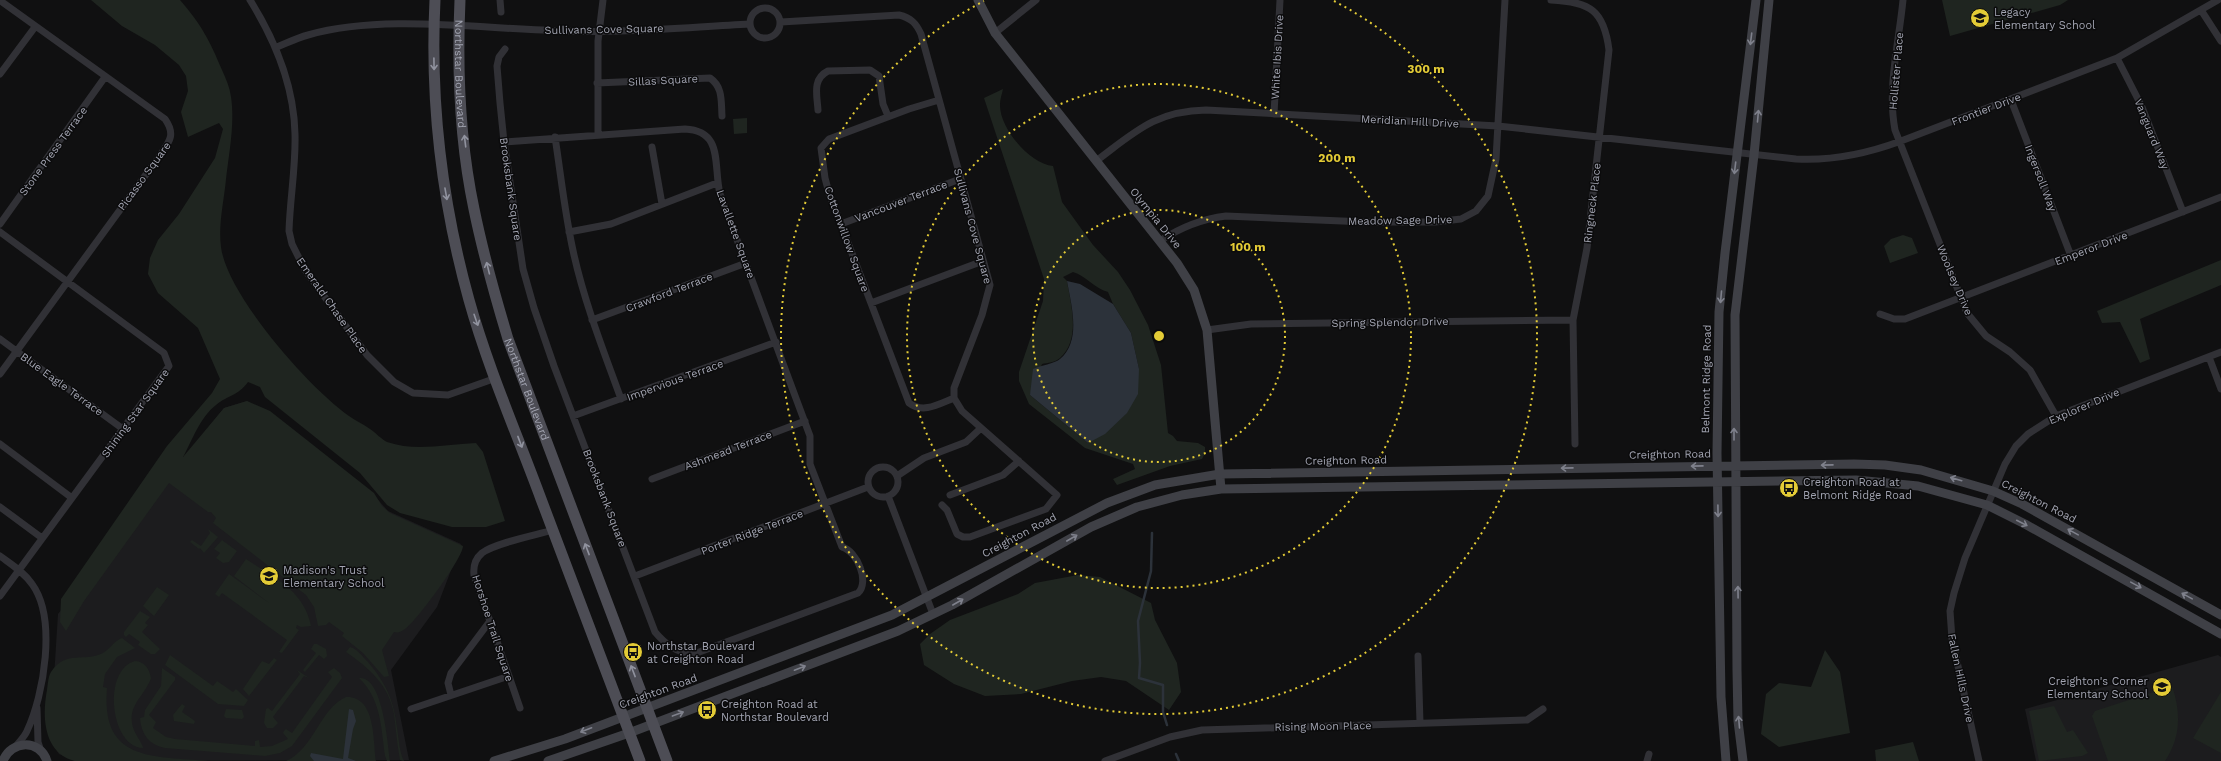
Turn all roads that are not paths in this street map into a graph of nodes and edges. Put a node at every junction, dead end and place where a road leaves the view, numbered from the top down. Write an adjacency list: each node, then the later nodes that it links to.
1 (250, 0): 28 (street, Emerald Chase Place)
2 (435, 0): 22 (main road)
3 (460, 0): 23 (main road, Northstar Boulevard)
4 (500, 0): 19 (street)
5 (603, 0): 25 (street)
6 (764, 0): 17 (street)
7 (978, 0): 26 (street, Olympia Drive)
8 (1036, 0): 26 (street)
9 (1280, 0): 37 (street, White Ibis Drive)
10 (1505, 0): 40 (street, Meadow Sage Drive)
11 (1551, 0): 43 (street, Ringneck Place)
12 (1756, 0): 47 (street, Belmont Ridge Road, one-way to 47)
13 (1769, 0): 48 (street, one-way to 13)
14 (1903, 0): 44 (street, Hollister Place)
15 (2218, 0): 18 (street, Frontier Drive)
16 (2, 2): 24 (street, Picasso Square)
17 (765, 8): 20 (street); 21 (street)
18 (2201, 10): 27 (street); 30 (street, Frontier Drive)
19 (501, 12)
20 (781, 22): 21 (street); 34 (street, Sullivans Cove Square)
21 (750, 24): 25 (street, Sullivans Cove Square)
22 (434, 26): 23 (street, Sullivans Cove Square); 28 (street, Sullivans Cove Square); 76 (main road, one-way to 76)
23 (459, 26): 25 (street, Sullivans Cove Square); 121 (main road, Northstar Boulevard, one-way to 23)
24 (35, 27): 31 (street); 32 (street, Picasso Square)
25 (600, 31): 33 (street)
26 (994, 33): 49 (street, Olympia Drive)
27 (2221, 41)
28 (277, 47): 76 (street, Emerald Chase Place)
29 (505, 48): 45 (street, Brooksbank Square)
30 (2118, 58): 35 (street, Frontier Drive); 54 (street, Vanguard Way)
31 (0, 74)
32 (105, 77): 55 (street, Stone Press Terrace); 63 (street, Picasso Square)
33 (597, 83): 38 (street, Sillas Square); 41 (street)
34 (939, 100): 39 (street, Cottonwillow Square); 50 (street, Sullivans Cove Square)
35 (2011, 100): 44 (street, Frontier Drive); 60 (street, Ingersoll Way)
36 (818, 110): 39 (street)
37 (1274, 114): 40 (street, Meridian Hill Drive); 49 (street, Meridian Hill Drive)
38 (722, 116)
39 (888, 116): 56 (street, Cottonwillow Square)
40 (1498, 126): 43 (street, Meridian Hill Drive); 59 (street, Meadow Sage Drive)
41 (598, 134): 42 (street, Lavallette Square); 51 (street, Lavallette Square)
42 (555, 137): 45 (street, Lavallette Square); 58 (street)
43 (1599, 137): 47 (street, Meridian Hill Drive); 68 (street, Ringneck Place)
44 (1901, 141): 48 (street, Frontier Drive); 64 (street, Woolsey Drive)
45 (504, 142): 80 (street, Brooksbank Square)
46 (652, 147): 53 (street)
47 (1737, 153): 48 (street, Frontier Drive); 89 (street, Belmont Ridge Road, one-way to 89)
48 (1754, 155): 88 (street, one-way to 48)
49 (1096, 161): 59 (street, Olympia Drive)
50 (960, 179): 56 (street, Vancouver Terrace); 61 (street, Sullivans Cove Square)
51 (718, 183): 53 (street); 62 (street, Lavallette Square)
52 (2221, 197): 54 (street, Emperor Drive)
53 (662, 204): 58 (street)
54 (2183, 212): 60 (street, Emperor Drive)
55 (0, 224)
56 (841, 224): 65 (street, Cottonwillow Square)
57 (0, 232): 63 (street, Shining Star Square)
58 (569, 232): 67 (street)
59 (1160, 241): 69 (street, Olympia Drive)
60 (2070, 256): 64 (street, Emperor Drive)
61 (983, 261): 65 (street); 78 (street, Sullivans Cove Square)
62 (746, 263): 67 (street, Crawford Terrace); 71 (street, Lavallette Square)
63 (67, 282): 72 (street, Picasso Square); 84 (street, Shining Star Square)
64 (1960, 297): 66 (street, Emperor Drive); 81 (street, Woolsey Drive)
65 (871, 303): 78 (street, Cottonwillow Square)
66 (1880, 314)
67 (592, 320): 79 (street)
68 (1573, 320): 69 (street, Spring Splendor Drive); 86 (street, Ringneck Place)
69 (1208, 330): 90 (street, Olympia Drive)
70 (0, 339): 72 (street, Blue Eagle Terrace)
71 (776, 342): 79 (street, Impervious Terrace); 82 (street, Lavallette Square)
72 (16, 350): 75 (street, Picasso Square); 84 (street, Blue Eagle Terrace)
73 (2221, 352): 74 (street, Explorer Drive)
74 (2209, 357): 77 (street); 81 (street, Explorer Drive)
75 (0, 374)
76 (496, 378): 105 (main road, one-way to 105)
77 (2221, 389)
78 (954, 398): 83 (street)
79 (621, 399): 80 (street, Impervious Terrace)
80 (573, 416): 109 (street, Brooksbank Square)
81 (2056, 416): 97 (street, Explorer Drive)
82 (805, 421): 92 (street, Ashmead Terrace); 101 (street, Lavallette Square)
83 (981, 428): 87 (street); 91 (street)
84 (124, 429): 100 (street, Shining Star Square)
85 (0, 444): 100 (street)
86 (1575, 444)
87 (1019, 462): 98 (street); 102 (street)
88 (1734, 465): 89 (street, Creighton Road); 94 (street); 97 (street, Creighton Road, one-way to 88)
89 (1718, 466): 90 (street, Creighton Road, one-way to 90); 93 (street, Belmont Ridge Road)
90 (1220, 474): 96 (street, Olympia Drive); 111 (street, Creighton Road)
91 (897, 476): 95 (street); 99 (street)
92 (652, 479)
93 (1718, 482): 94 (street); 96 (street); 136 (street, Belmont Ridge Road, one-way to 136)
94 (1735, 482): 103 (street); 137 (street, one-way to 94)
95 (868, 487): 99 (street); 101 (street, Porter Ridge Terrace)
96 (1221, 489): 112 (street, one-way to 96)
97 (1993, 491): 103 (street, Explorer Drive); 113 (street, Creighton Road, one-way to 97)
98 (950, 495)
99 (888, 496): 111 (street)
100 (72, 498): 106 (street, Shining Star Square)
101 (826, 504): 109 (street, Porter Ridge Terrace); 109 (street, Brooksbank Square)
102 (942, 505)
103 (1987, 506): 115 (street, one-way to 115); 138 (street, Fallen Hills Drive)
104 (0, 507): 106 (street)
105 (553, 530): 114 (street, Horshoe Trail Square); 124 (main road)
106 (42, 538): 108 (street, Shining Star Square)
107 (0, 556): 108 (street)
108 (19, 570): 110 (street, Shining Star Square); 119 (street)
109 (635, 576)
110 (0, 596)
111 (927, 599): 112 (street); 121 (street, Creighton Road)
112 (933, 614): 126 (street, one-way to 112)
113 (2221, 615)
114 (490, 621): 117 (street, Horshoe Trail Square); 118 (street)
115 (2221, 634)
116 (1418, 656): 125 (street)
117 (509, 676): 118 (street); 120 (street, Horshoe Trail Square)
118 (451, 695): 122 (street)
119 (37, 701): 128 (street); 129 (street)
120 (520, 708)
121 (647, 708): 124 (street, Creighton Road); 126 (main road, Northstar Boulevard)
122 (411, 709)
123 (1543, 709): 125 (street, Rising Moon Place)
124 (622, 717): 127 (main road); 131 (street, Creighton Road, one-way to 131)
125 (1420, 723): 135 (street, Rising Moon Place)
126 (654, 724): 127 (street); 134 (main road, Northstar Boulevard)
127 (629, 733): 132 (street); 133 (main road)
128 (8, 750): 129 (street); 130 (street)
129 (46, 758)
130 (3, 761)
131 (494, 761)
132 (548, 761)
133 (640, 761)
134 (667, 761)
135 (1106, 761)
136 (1726, 761)
137 (1743, 761)
138 (1979, 761)

